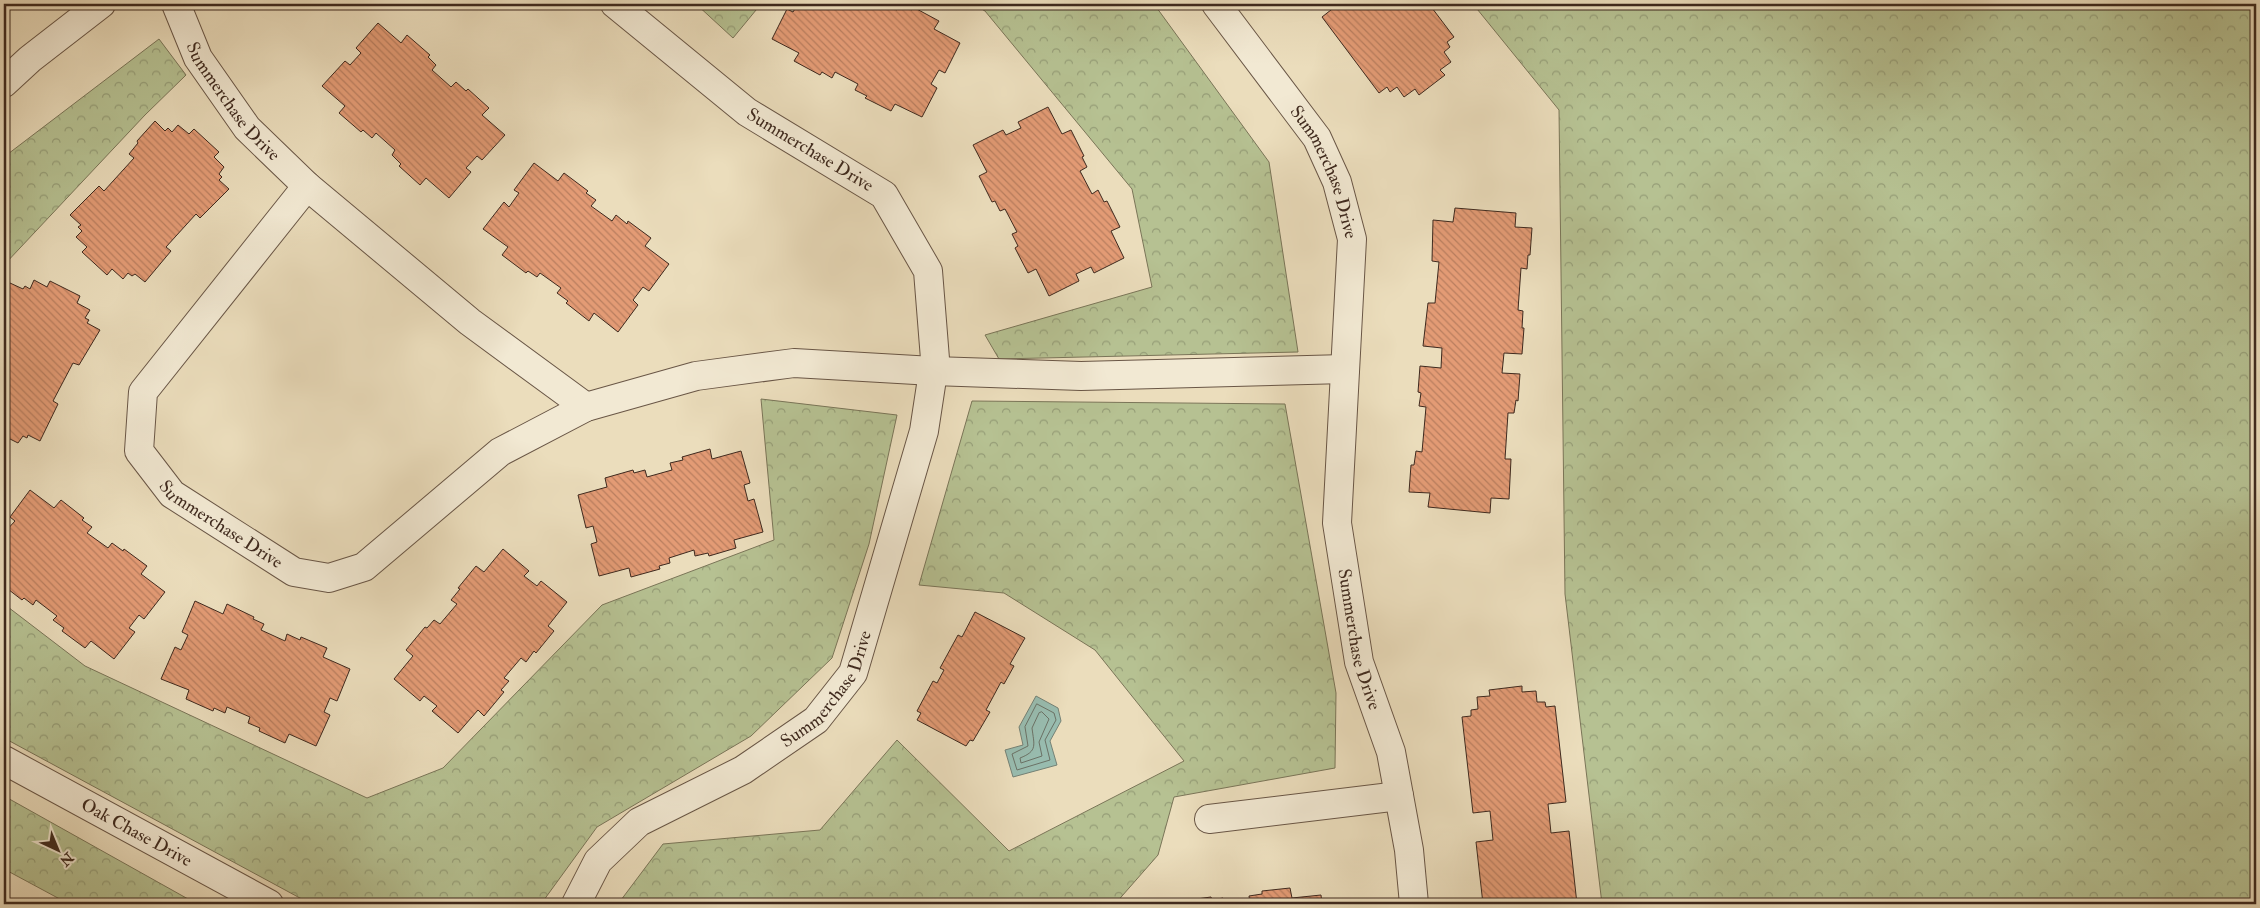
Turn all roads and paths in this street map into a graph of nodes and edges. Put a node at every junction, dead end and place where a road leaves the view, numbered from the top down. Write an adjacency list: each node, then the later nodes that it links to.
1 (101, 4): 5 (street)
2 (176, 4): 6 (street, Summerchase Drive)
3 (615, 4): 8 (street, Summerchase Drive)
4 (1216, 4): 7 (street, Summerchase Drive)
5 (4, 83)
6 (307, 186): 9 (street, Summerchase Drive); 9 (street, Summerchase Drive)
7 (1345, 369): 8 (street, Summerchase Drive); 11 (street, Summerchase Drive)
8 (933, 371): 9 (street, Summerchase Drive); 14 (street, Summerchase Drive)
9 (586, 407)
10 (4, 760): 13 (street, Oak Chase Drive)
11 (1399, 796): 12 (street); 15 (street, Summerchase Drive)
12 (1209, 819)
13 (269, 904)
14 (576, 904)
15 (1414, 904)

